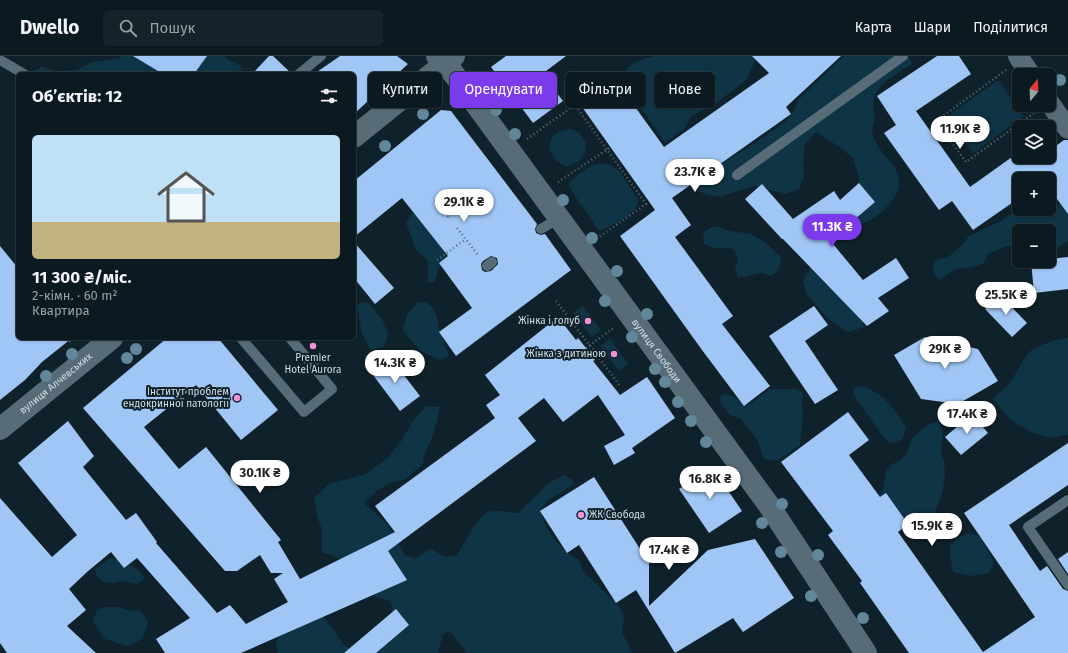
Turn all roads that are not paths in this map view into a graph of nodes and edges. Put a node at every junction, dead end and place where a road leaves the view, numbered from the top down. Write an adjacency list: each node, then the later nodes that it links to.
1 (321, 56): 6 (lane)
2 (903, 56): 10 (lane)
3 (445, 58): 9 (main road); 17 (main road, вулиця Свободи)
4 (0, 60): 5 (lane)
5 (21, 72)
6 (301, 72)
7 (1048, 112): 8 (street)
8 (1068, 129)
9 (356, 135)
10 (737, 175)
11 (110, 340): 14 (main road, вулиця Алчевських)
12 (243, 340): 13 (lane)
13 (292, 340)
14 (0, 429)
15 (1068, 500): 16 (lane)
16 (1068, 585)
17 (866, 653)

